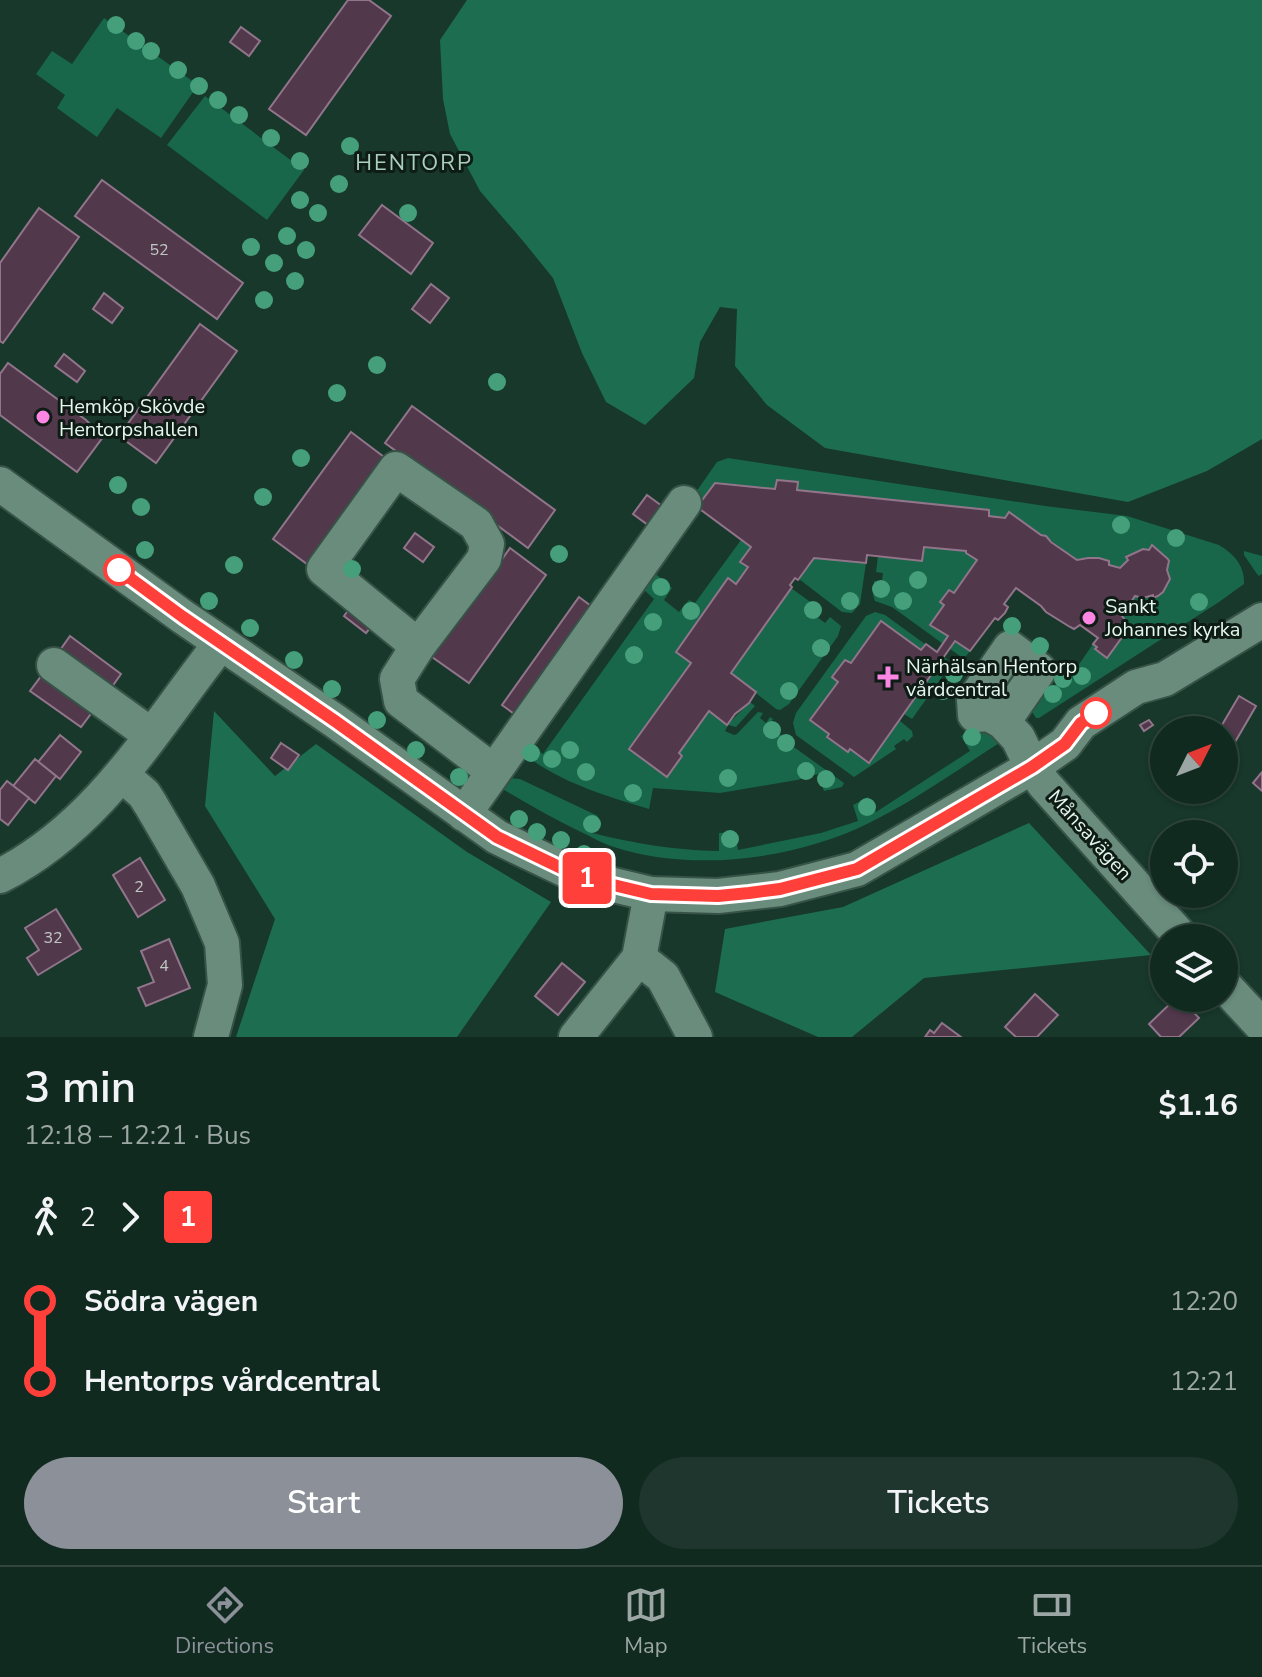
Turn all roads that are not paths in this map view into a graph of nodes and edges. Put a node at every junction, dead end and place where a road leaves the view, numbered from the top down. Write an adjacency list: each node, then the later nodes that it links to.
1 (0, 484): 4 (street)
2 (684, 503): 10 (street)
3 (1262, 620): 9 (street)
4 (221, 643): 8 (street); 12 (street)
5 (418, 646): 5 (street); 10 (street)
6 (54, 665): 8 (street)
7 (1003, 722): 9 (street, Månsavägen)
8 (151, 735): 11 (street)
9 (1032, 767): 14 (street); 15 (street, Månsavägen)
10 (493, 771): 12 (street)
11 (122, 775): 13 (street); 19 (street)
12 (464, 814): 14 (street)
13 (0, 876)
14 (651, 894): 16 (street)
15 (1169, 924)
16 (639, 958): 20 (street); 21 (street)
17 (1238, 1000): 18 (street)
18 (1262, 1026)
19 (211, 1037)
20 (576, 1037)
21 (695, 1037)

